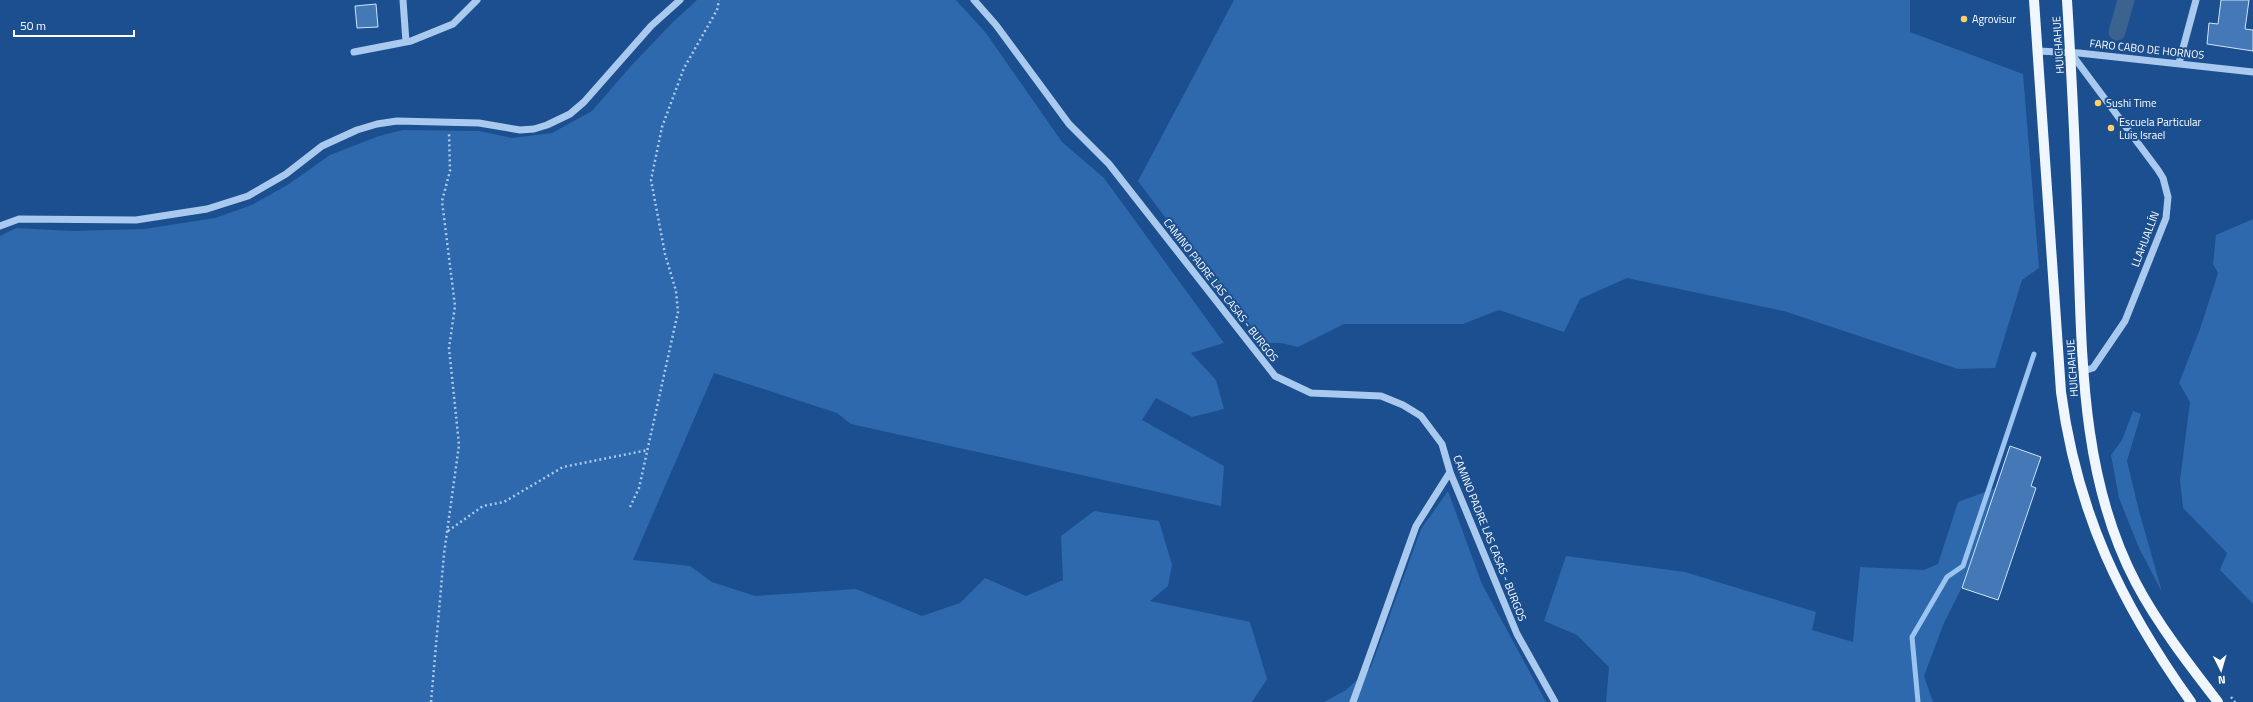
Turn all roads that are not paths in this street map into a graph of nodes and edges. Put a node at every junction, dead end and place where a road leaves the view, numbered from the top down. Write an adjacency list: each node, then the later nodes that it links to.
1 (403, 0): 8 (street)
2 (477, 0): 8 (street)
3 (680, 0): 14 (street)
4 (974, 0): 16 (street, CAMINO PADRE LAS CASAS - BURGOS)
5 (2034, 0): 9 (main road, HUICHAHUE)
6 (2067, 0): 11 (main road, HUICHAHUE)
7 (2196, 0): 12 (street)
8 (406, 42): 10 (street)
9 (2038, 51): 11 (street, FARO CABO DE HORNOS); 19 (main road, HUICHAHUE)
10 (354, 52)
11 (2070, 52): 12 (street, FARO CABO DE HORNOS); 15 (main road, HUICHAHUE); 15 (street, LLAHUALLÍN)
12 (2179, 63): 13 (street, FARO CABO DE HORNOS)
13 (2253, 72)
14 (0, 226)
15 (2083, 371): 20 (main road, HUICHAHUE)
16 (1450, 472): 17 (street); 18 (street, CAMINO PADRE LAS CASAS - BURGOS)
17 (1353, 702)
18 (1555, 702)
19 (2191, 702)
20 (2218, 702)

